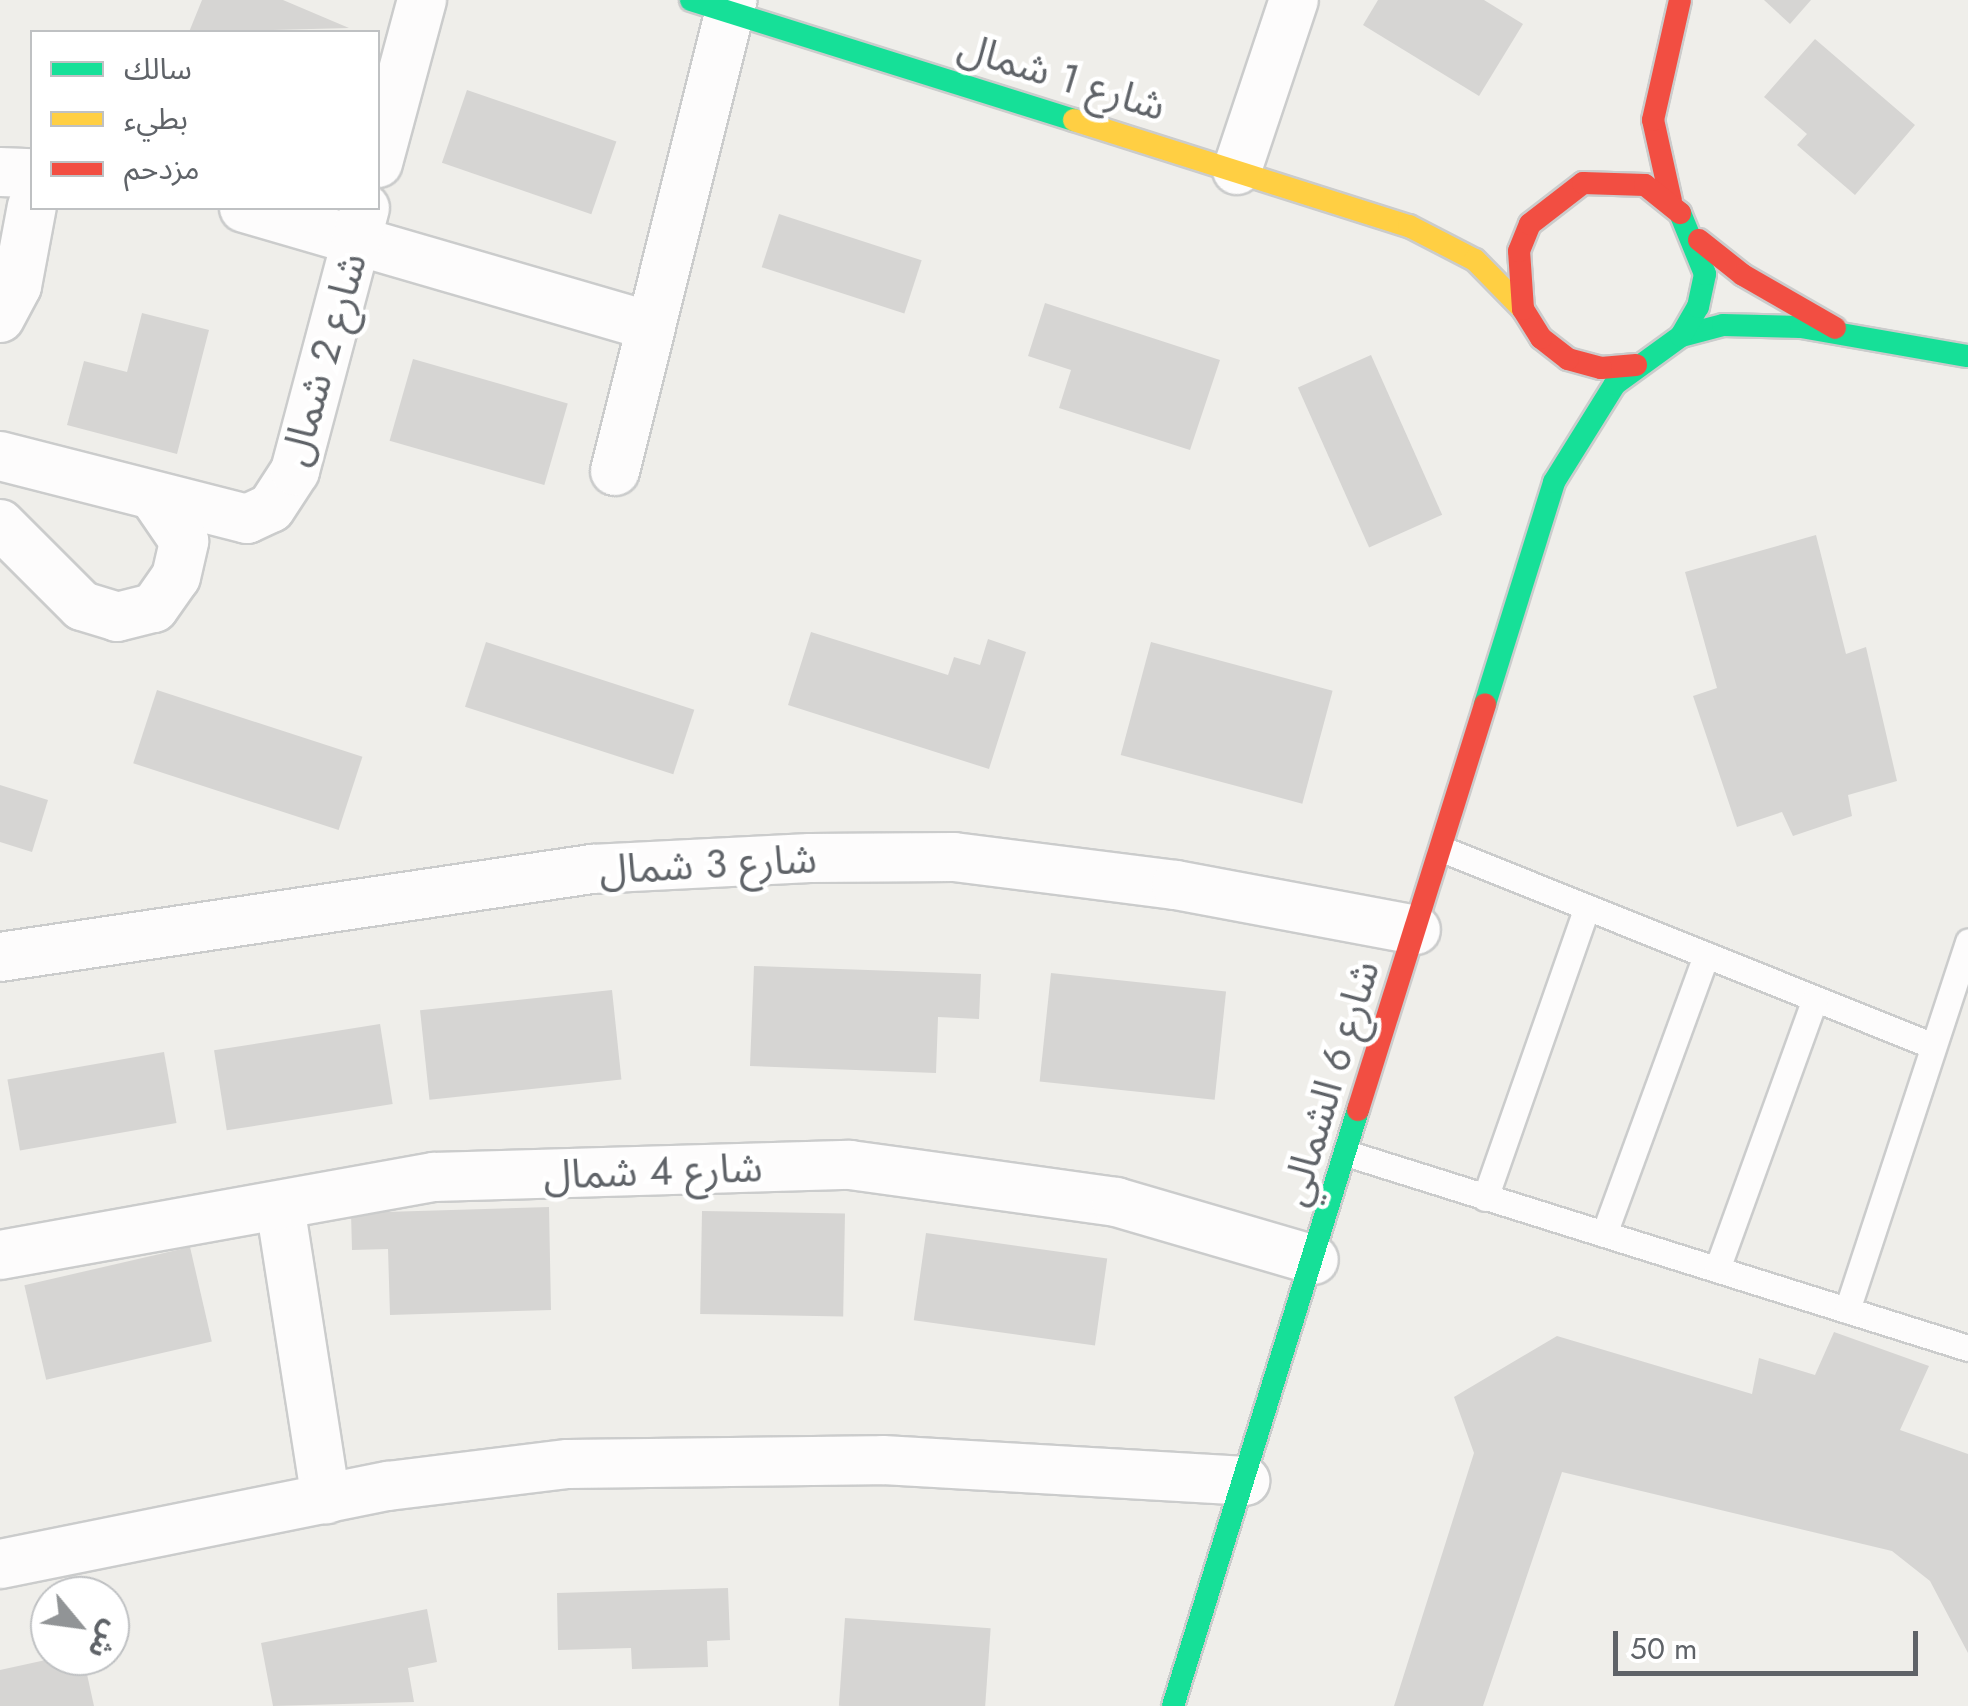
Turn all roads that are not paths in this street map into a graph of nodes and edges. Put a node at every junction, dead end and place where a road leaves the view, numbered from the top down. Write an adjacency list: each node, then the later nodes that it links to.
1 (422, 0): 6 (street)
2 (1294, 0): 7 (street)
3 (1680, 0): 5 (street)
4 (717, 4): 7 (street, شارع 1 شمال); 20 (street)
5 (1653, 120): 10 (street); 11 (street)
6 (380, 156)
7 (1237, 170): 16 (street, شارع 1 شمال)
8 (0, 172): 9 (street)
9 (30, 173)
10 (1583, 183): 11 (street); 18 (street)
11 (1671, 201): 17 (street)
12 (31, 210): 19 (street)
13 (261, 210): 14 (street)
14 (361, 222): 20 (street); 31 (street, شارع 2 شمال)
15 (1460, 224): 16 (street, شارع 1 شمال)
16 (1410, 226): 18 (street, شارع 1 شمال)
17 (1699, 240): 21 (street); 22 (street)
18 (1523, 310): 23 (street)
19 (0, 318)
20 (650, 326): 29 (street)
21 (1842, 332): 22 (street); 24 (street)
22 (1681, 336): 25 (street)
23 (1540, 338): 25 (street); 26 (street)
24 (1968, 356)
25 (1636, 365): 30 (street, شارع 6 الشمالي)
26 (1550, 381)
27 (1554, 427): 30 (street, شارع 6 الشمالي)
28 (0, 456): 31 (street, شارع 2 شمال)
29 (615, 471)
30 (1554, 482): 33 (street, شارع 6 الشمالي)
31 (156, 500): 32 (street)
32 (0, 524)
33 (1442, 849): 34 (lane); 35 (street, شارع 6 الشمالي)
34 (1588, 907): 37 (lane); 42 (lane)
35 (1416, 930): 38 (street, شارع 3 شمال); 41 (street, شارع 6 الشمالي)
36 (1968, 942): 40 (lane)
37 (1706, 954): 39 (lane); 44 (lane)
38 (0, 957)
39 (1815, 998): 40 (lane); 47 (lane)
40 (1931, 1046): 48 (lane)
41 (1346, 1154): 42 (lane); 46 (street, شارع 6 الشمالي)
42 (1485, 1198): 44 (lane)
43 (280, 1206): 45 (street, شارع 4 شمال); 46 (street, شارع 4 شمال); 51 (street)
44 (1604, 1234): 47 (lane)
45 (0, 1255)
46 (1314, 1260): 50 (street, شارع 6 الشمالي)
47 (1717, 1269): 48 (lane)
48 (1847, 1310): 49 (lane)
49 (1967, 1344)
50 (1245, 1481): 51 (street); 53 (street, شارع 6 الشمالي)
51 (326, 1499): 52 (street)
52 (0, 1564)
53 (1173, 1706)

